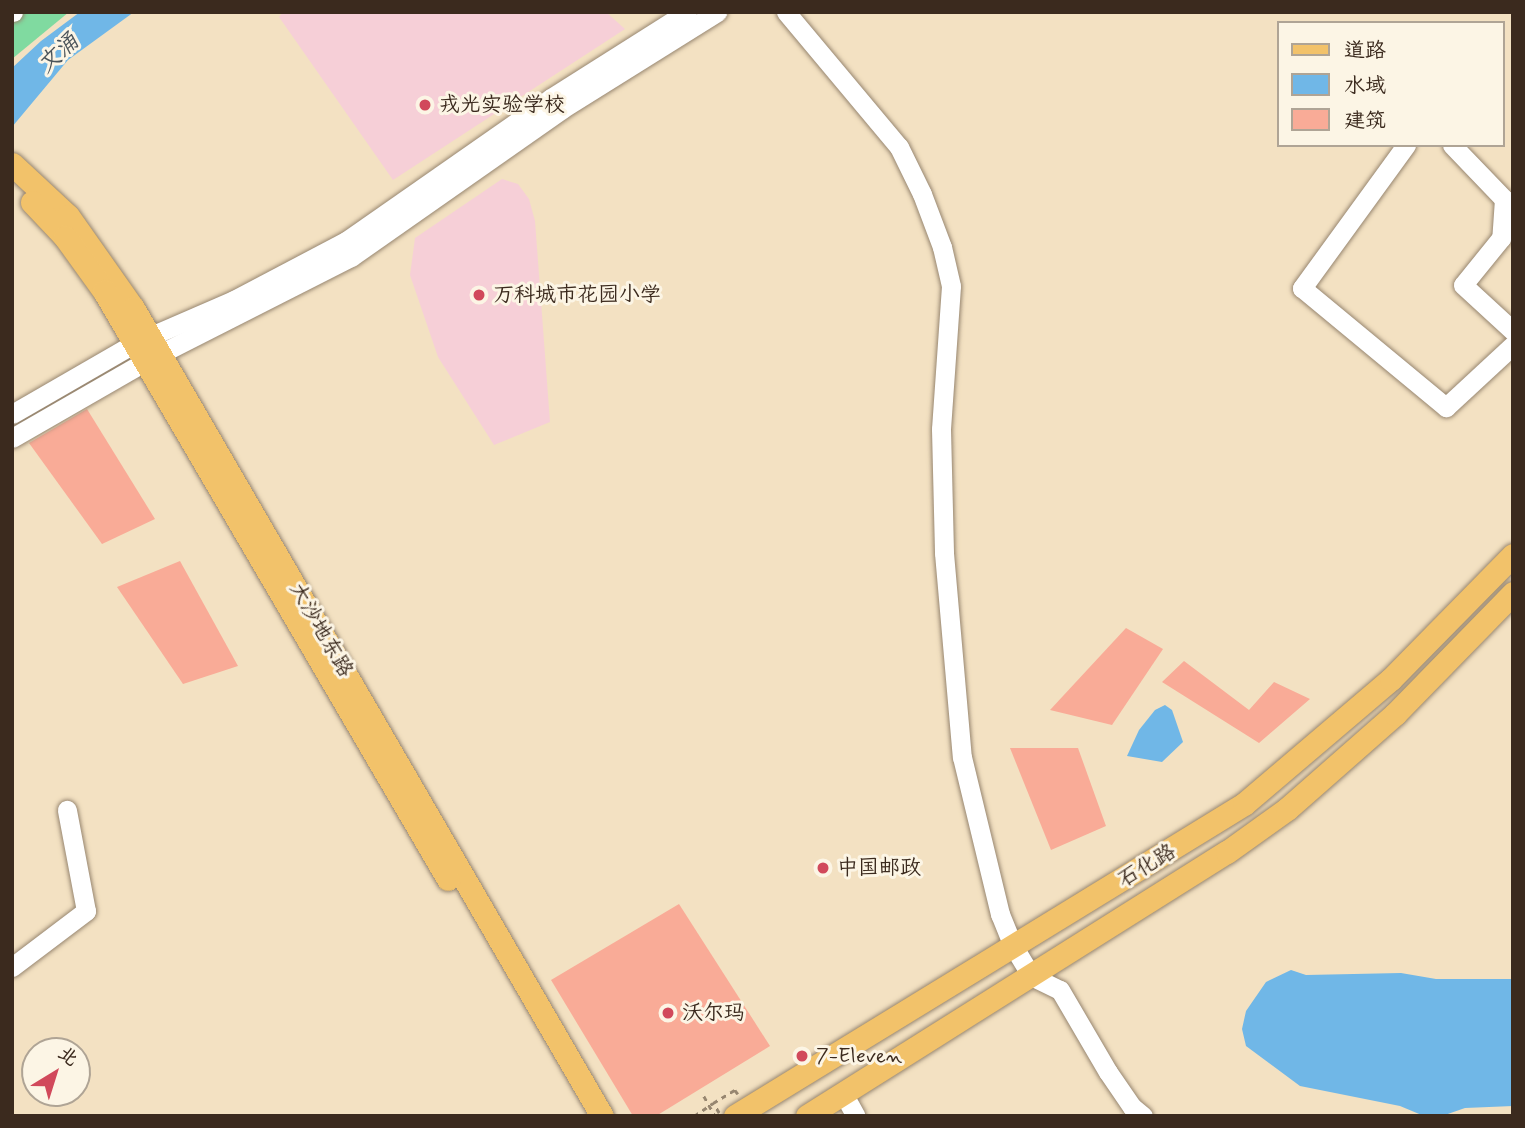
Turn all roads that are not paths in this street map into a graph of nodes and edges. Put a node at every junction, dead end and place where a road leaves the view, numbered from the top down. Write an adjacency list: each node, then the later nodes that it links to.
1 (687, 12): 12 (street)
2 (717, 12): 12 (street)
3 (786, 12): 5 (street)
4 (796, 12): 5 (street)
5 (815, 44): 18 (street)
6 (1405, 147): 11 (street)
7 (1454, 147): 10 (street)
8 (12, 164): 12 (main road, 大沙地东路)
9 (12, 183): 12 (main road, 大沙地东路)
10 (1513, 331)
11 (1513, 345)
12 (148, 349): 13 (street); 14 (street); 23 (main road, 大沙地东路); 24 (main road, 大沙地东路)
13 (12, 414)
14 (12, 438)
15 (1513, 555): 18 (main road, 石化路)
16 (1513, 593): 20 (main road, 石化路)
17 (67, 810): 19 (street)
18 (1012, 944): 20 (street); 22 (main road, 石化路)
19 (12, 967)
20 (1031, 976): 21 (main road, 石化路); 27 (street)
21 (843, 1093): 25 (main road, 石化路); 26 (street)
22 (722, 1111)
23 (587, 1116)
24 (602, 1116)
25 (807, 1116)
26 (856, 1116)
27 (1143, 1116)

